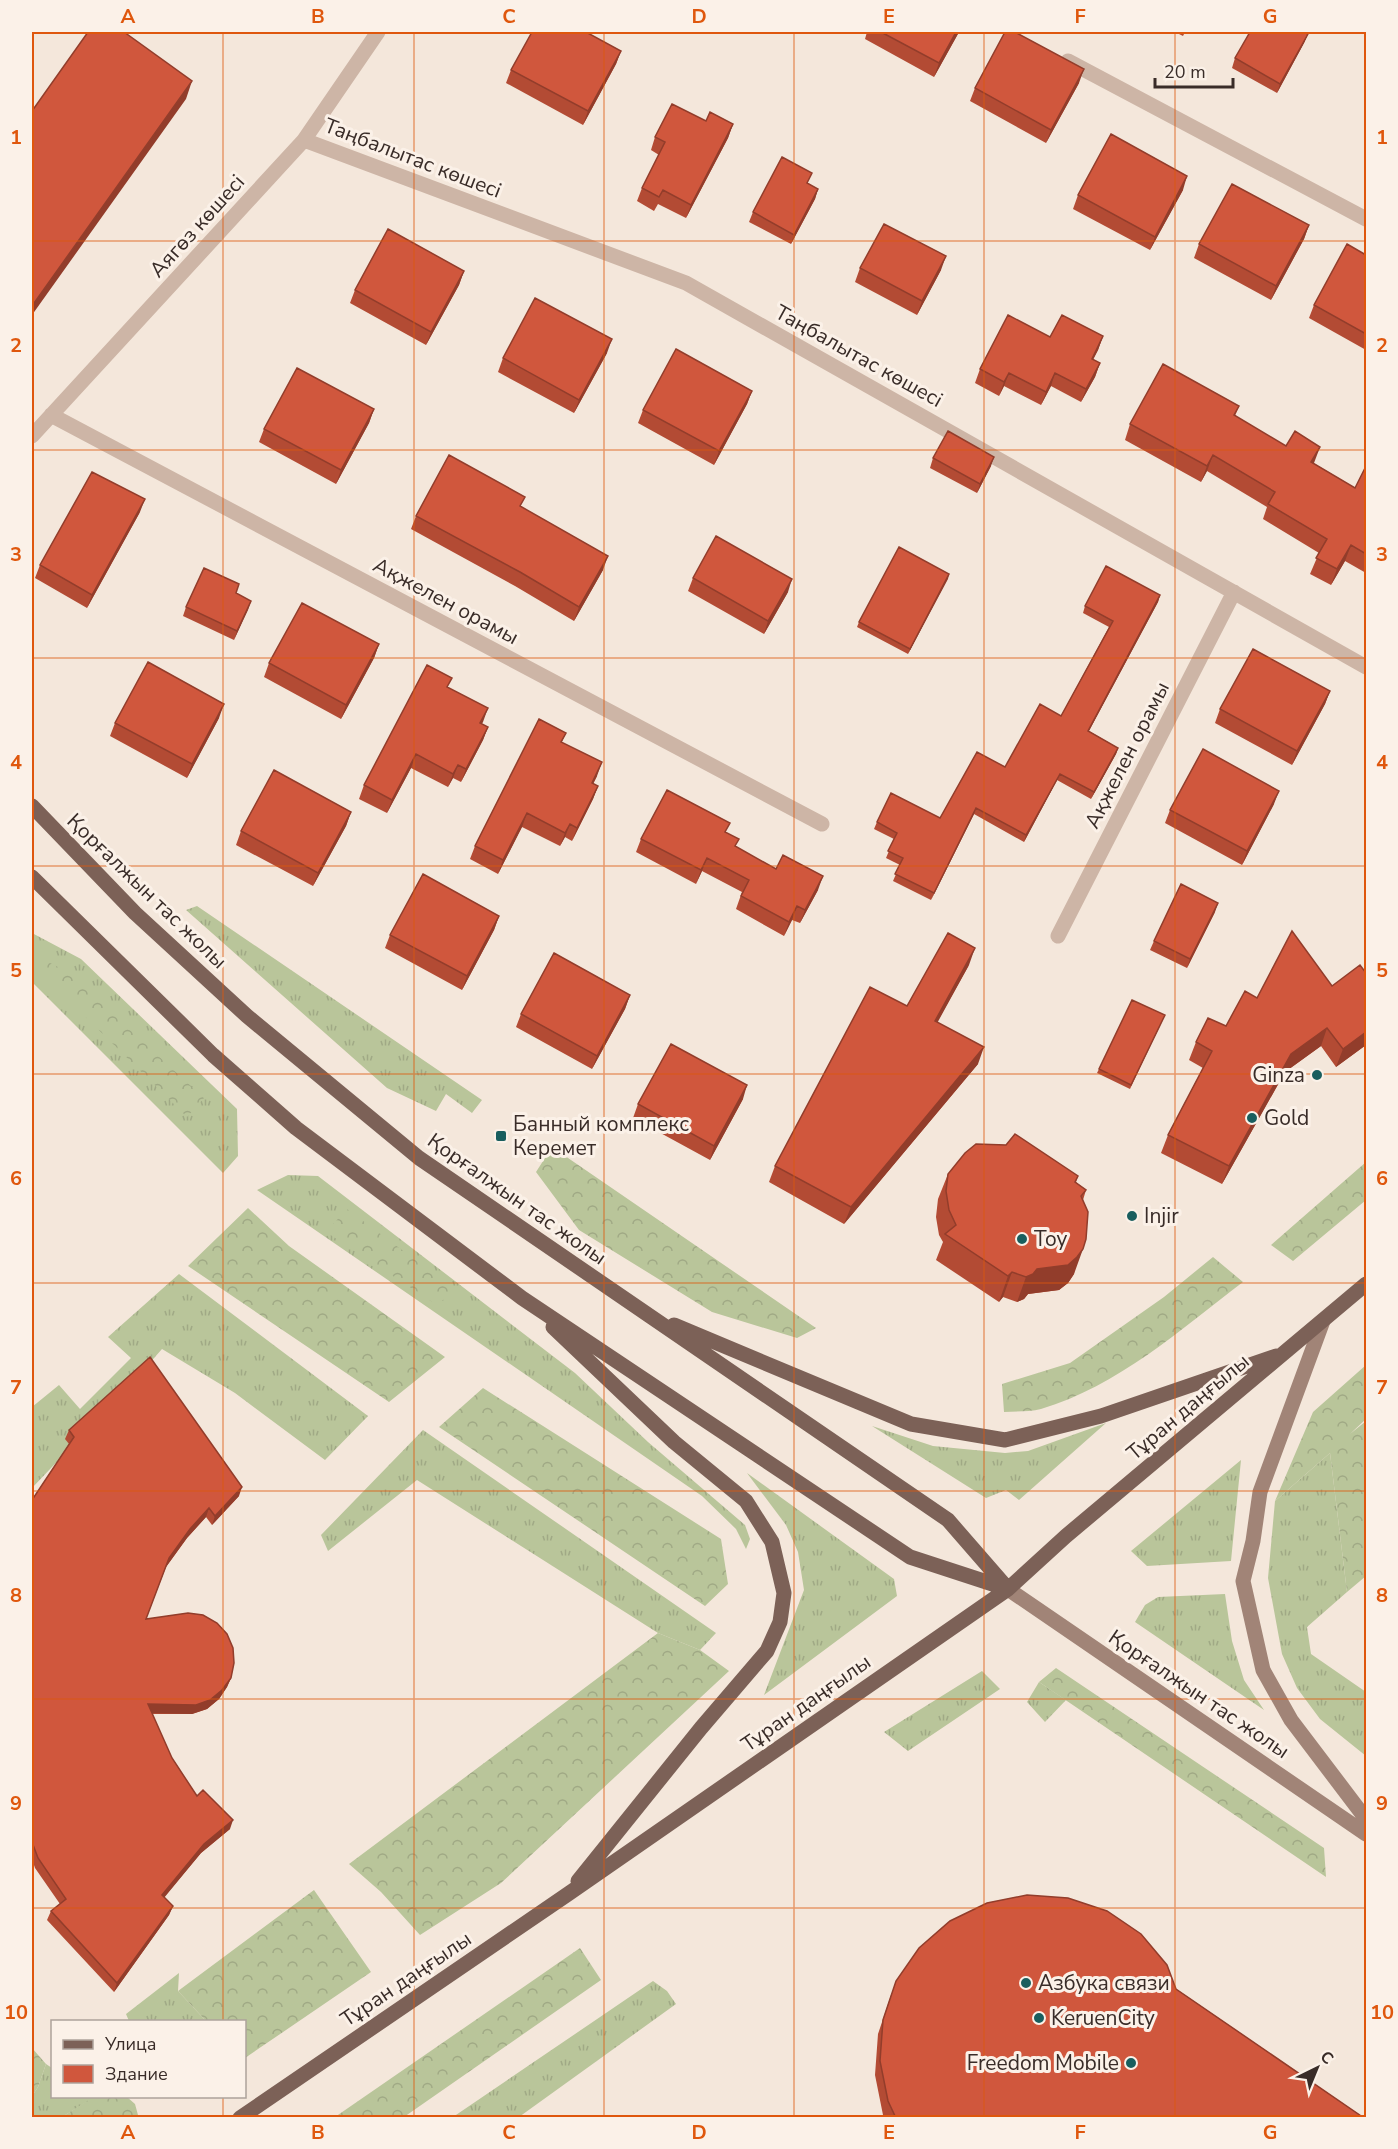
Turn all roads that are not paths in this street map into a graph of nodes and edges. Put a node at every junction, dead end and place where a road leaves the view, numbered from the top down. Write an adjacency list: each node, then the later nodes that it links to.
1 (378, 32): 3 (street, Аягөз көшесі)
2 (1054, 54): 4 (street)
3 (304, 140): 5 (street, Аягөз көшесі); 7 (street, Таңбалытас көшесі)
4 (1366, 219)
5 (51, 416): 6 (street, Аягөз көшесі); 10 (street, Ақжелен орамы)
6 (32, 436)
7 (1234, 592): 8 (street, Таңбалытас көшесі); 12 (street, Ақжелен орамы)
8 (1366, 667)
9 (32, 806): 15 (main road, Қорғалжын тас жолы)
10 (822, 824)
11 (32, 877): 14 (main road, Қорғалжын тас жолы)
12 (1058, 936)
13 (1366, 1284): 16 (main road, Тұран даңғылы)
14 (522, 1298): 18 (main road, Қорғалжын тас жолы); 21 (main road)
15 (643, 1312): 17 (main road); 18 (main road, Қорғалжын тас жолы)
16 (1323, 1321): 17 (main road, Тұран даңғылы); 19 (main road)
17 (1285, 1353): 18 (main road, Тұран даңғылы)
18 (1008, 1589): 20 (main road, Қорғалжын тас жолы); 21 (main road, Тұран даңғылы)
19 (1366, 1819)
20 (1366, 1834)
21 (568, 1894): 22 (main road, Тұран даңғылы)
22 (240, 2118)

